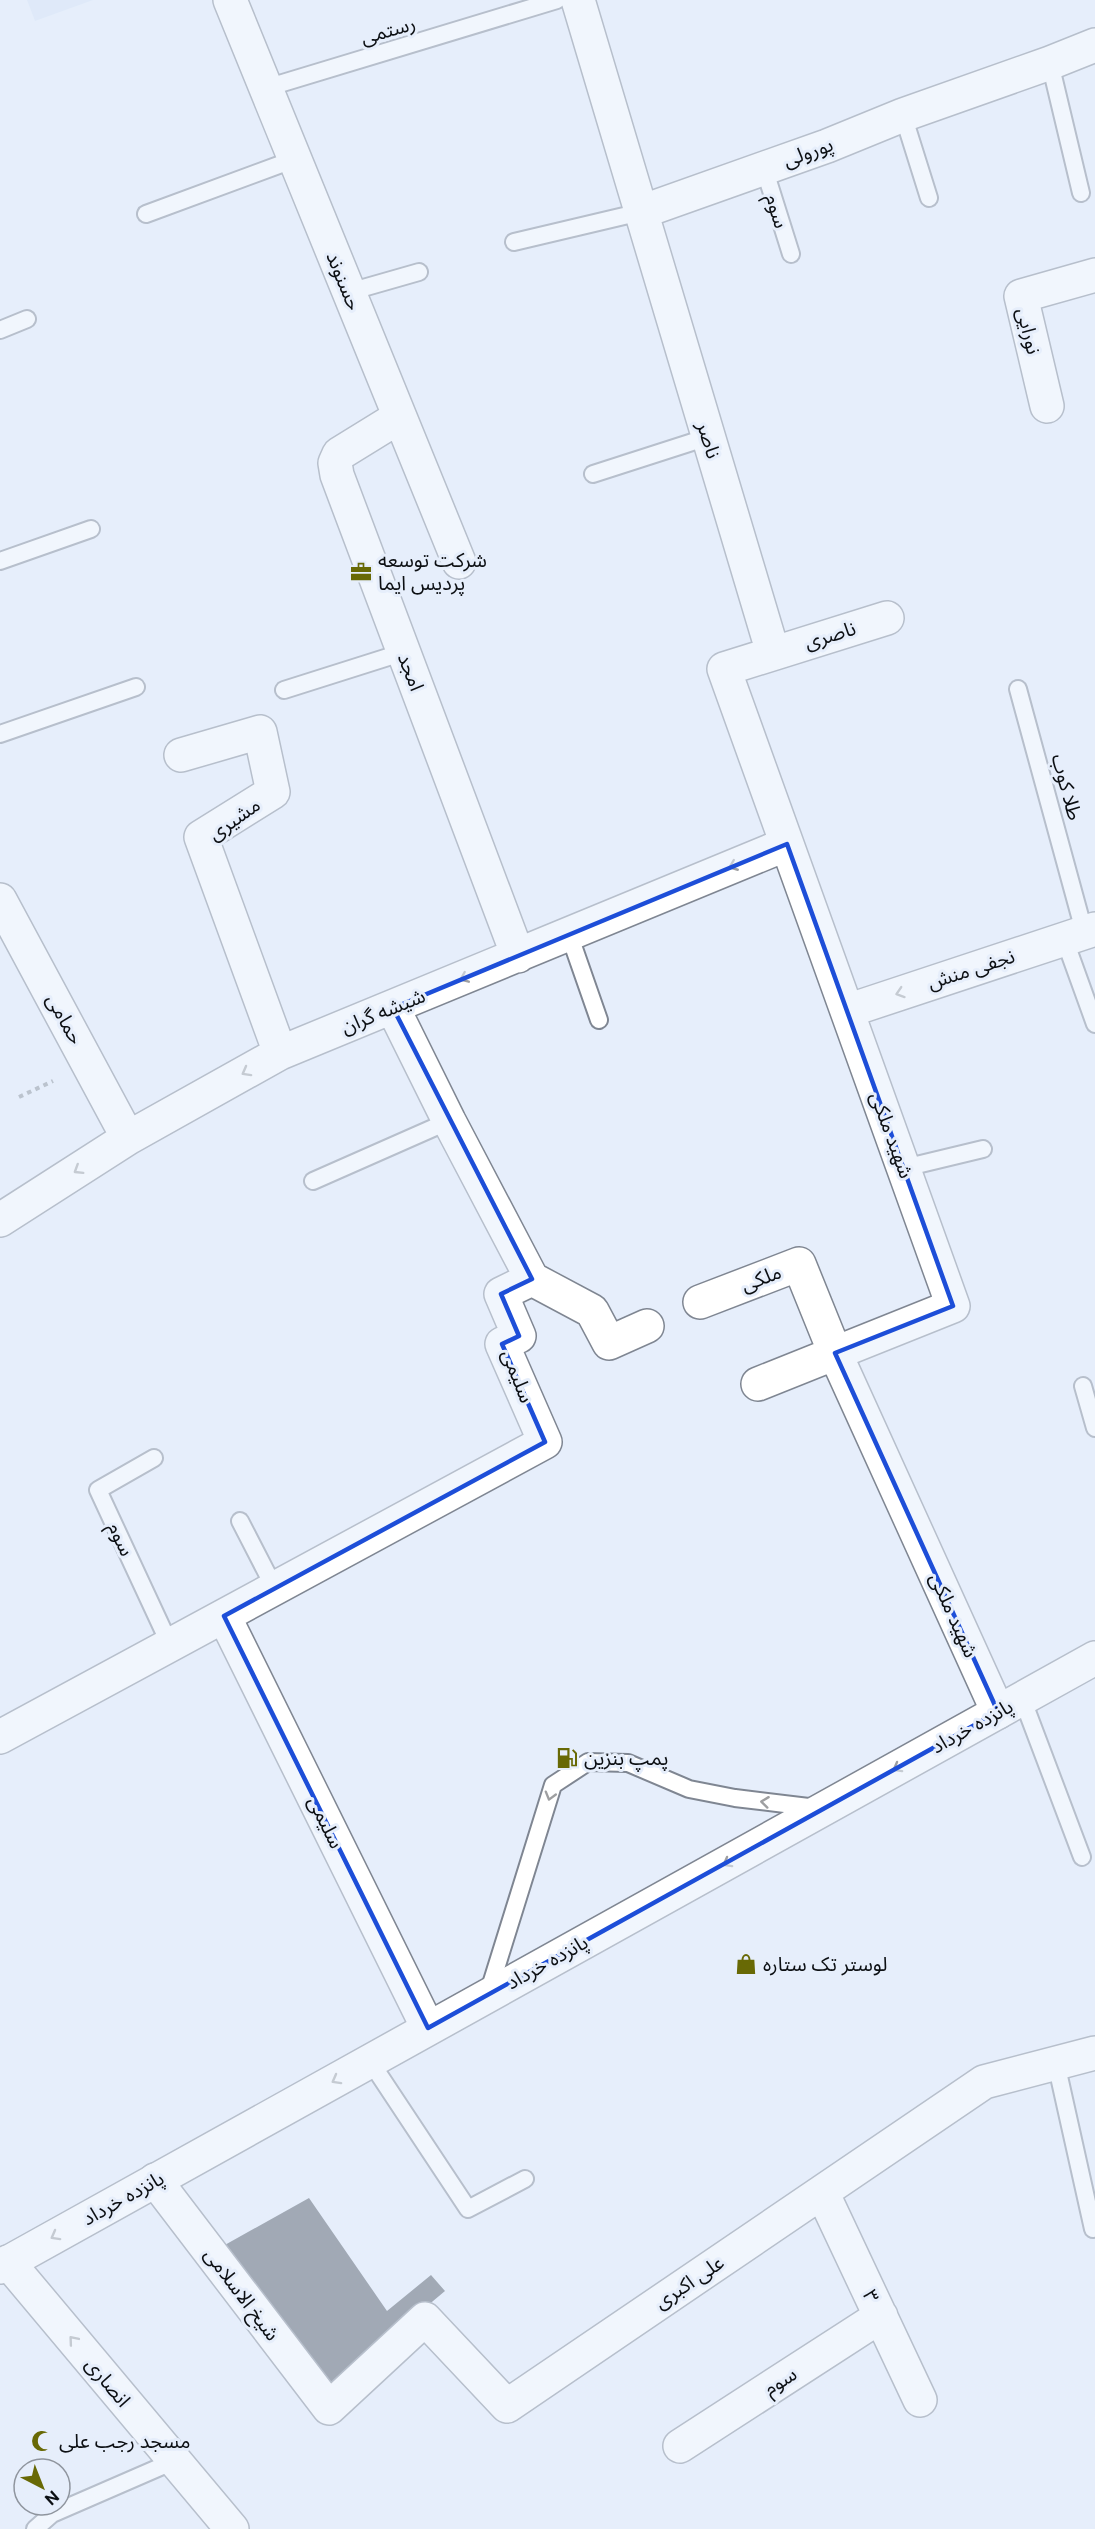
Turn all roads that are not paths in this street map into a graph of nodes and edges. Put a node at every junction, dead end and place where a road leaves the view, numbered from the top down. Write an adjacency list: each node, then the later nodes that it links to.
1 (230, 0): 6 (street, حسنوند)
2 (557, 0): 6 (lane, رستمی)
3 (578, 0): 12 (street, ناصر)
4 (1095, 45): 5 (street, پورولی)
5 (1050, 63): 7 (street, پورولی); 10 (lane)
6 (266, 87): 8 (street, حسنوند)
7 (903, 115): 9 (street, پورولی); 11 (lane)
8 (295, 159): 13 (lane); 18 (street, حسنوند)
9 (764, 168): 12 (street, پورولی); 15 (lane, سوم)
10 (1081, 193)
11 (929, 198)
12 (641, 212): 14 (lane, پورولی); 23 (street, ناصر)
13 (146, 214)
14 (514, 242)
15 (791, 254)
16 (418, 272): 18 (lane)
17 (1095, 275): 21 (street, نورایی)
18 (349, 292): 22 (street, حسنوند)
19 (27, 319): 20 (lane)
20 (0, 330)
21 (1047, 406)
22 (399, 417): 27 (street, حسنوند); 29 (street, امجد)
23 (708, 437): 24 (lane); 30 (street, ناصر)
24 (593, 474)
25 (91, 529): 26 (lane)
26 (0, 561)
27 (459, 562)
28 (886, 618): 30 (street, ناصری)
29 (404, 652): 33 (lane); 40 (street, امجد)
30 (773, 653): 36 (street)
31 (136, 687): 34 (lane)
32 (1018, 689): 38 (lane, طلا کوب)
33 (284, 690)
34 (0, 734)
35 (181, 755): 45 (street, مشیری)
36 (787, 844): 39 (street, شیشه گران, one-way to 39); 42 (street, شهید ملکی)
37 (0, 900): 47 (street, حمامی)
38 (1081, 933): 42 (street, نجفی منش, one-way to 42); 44 (lane)
39 (569, 934): 40 (street, شیشه گران); 43 (lane)
40 (518, 956): 41 (street, شیشه گران, one-way to 41)
41 (393, 1008): 45 (street, شیشه گران); 46 (street)
42 (847, 1011): 49 (street, شهید ملکی)
43 (599, 1020)
44 (1095, 1024)
45 (280, 1053): 47 (street, شیشه گران, one-way to 47)
46 (449, 1121): 50 (lane); 52 (street)
47 (128, 1138): 51 (street, شیشه گران, one-way to 51)
48 (983, 1149): 49 (lane)
49 (904, 1168): 55 (street, شهید ملکی)
50 (313, 1181)
51 (0, 1220)
52 (532, 1279): 54 (street); 61 (street, سلیمی)
53 (700, 1302): 55 (street, ملکی)
54 (647, 1326)
55 (835, 1353): 56 (street, شهید ملکی); 65 (street, شهید ملکی)
56 (758, 1384)
57 (1083, 1386): 58 (lane)
58 (1095, 1428)
59 (154, 1458): 63 (lane, سوم)
60 (240, 1521): 61 (lane)
61 (275, 1589): 62 (street, سلیمی)
62 (224, 1616): 63 (street, سلیمی); 70 (street, سلیمی)
63 (170, 1646): 66 (street, سلیمی)
64 (1095, 1658): 65 (street, پانزده خرداد)
65 (1010, 1705): 67 (street, پانزده خرداد, one-way to 67); 68 (lane)
66 (0, 1737)
67 (824, 1809): 69 (street, پانزده خرداد, one-way to 69); 69 (lane, one-way to 69)
68 (1082, 1857)
69 (488, 1995): 70 (street, پانزده خرداد)
70 (428, 2028): 72 (street, پانزده خرداد)
71 (1095, 2053): 73 (street, علی اکبری)
72 (370, 2061): 74 (lane); 75 (street, پانزده خرداد, one-way to 75)
73 (1056, 2063): 76 (street, علی اکبری); 77 (lane)
74 (525, 2179)
75 (155, 2180): 78 (street, پانزده خرداد, one-way to 78); 81 (street, شیخ الاسلامی)
76 (822, 2192): 79 (street, ۳); 81 (street, علی اکبری)
77 (1093, 2229)
78 (4, 2264): 83 (street, انصاری, one-way to 78)
79 (881, 2316): 80 (street, ۳); 82 (street, سوم)
80 (920, 2400)
81 (329, 2408)
82 (680, 2446)
83 (174, 2461): 84 (lane); 85 (street, انصاری)
84 (35, 2529)
85 (232, 2529)

